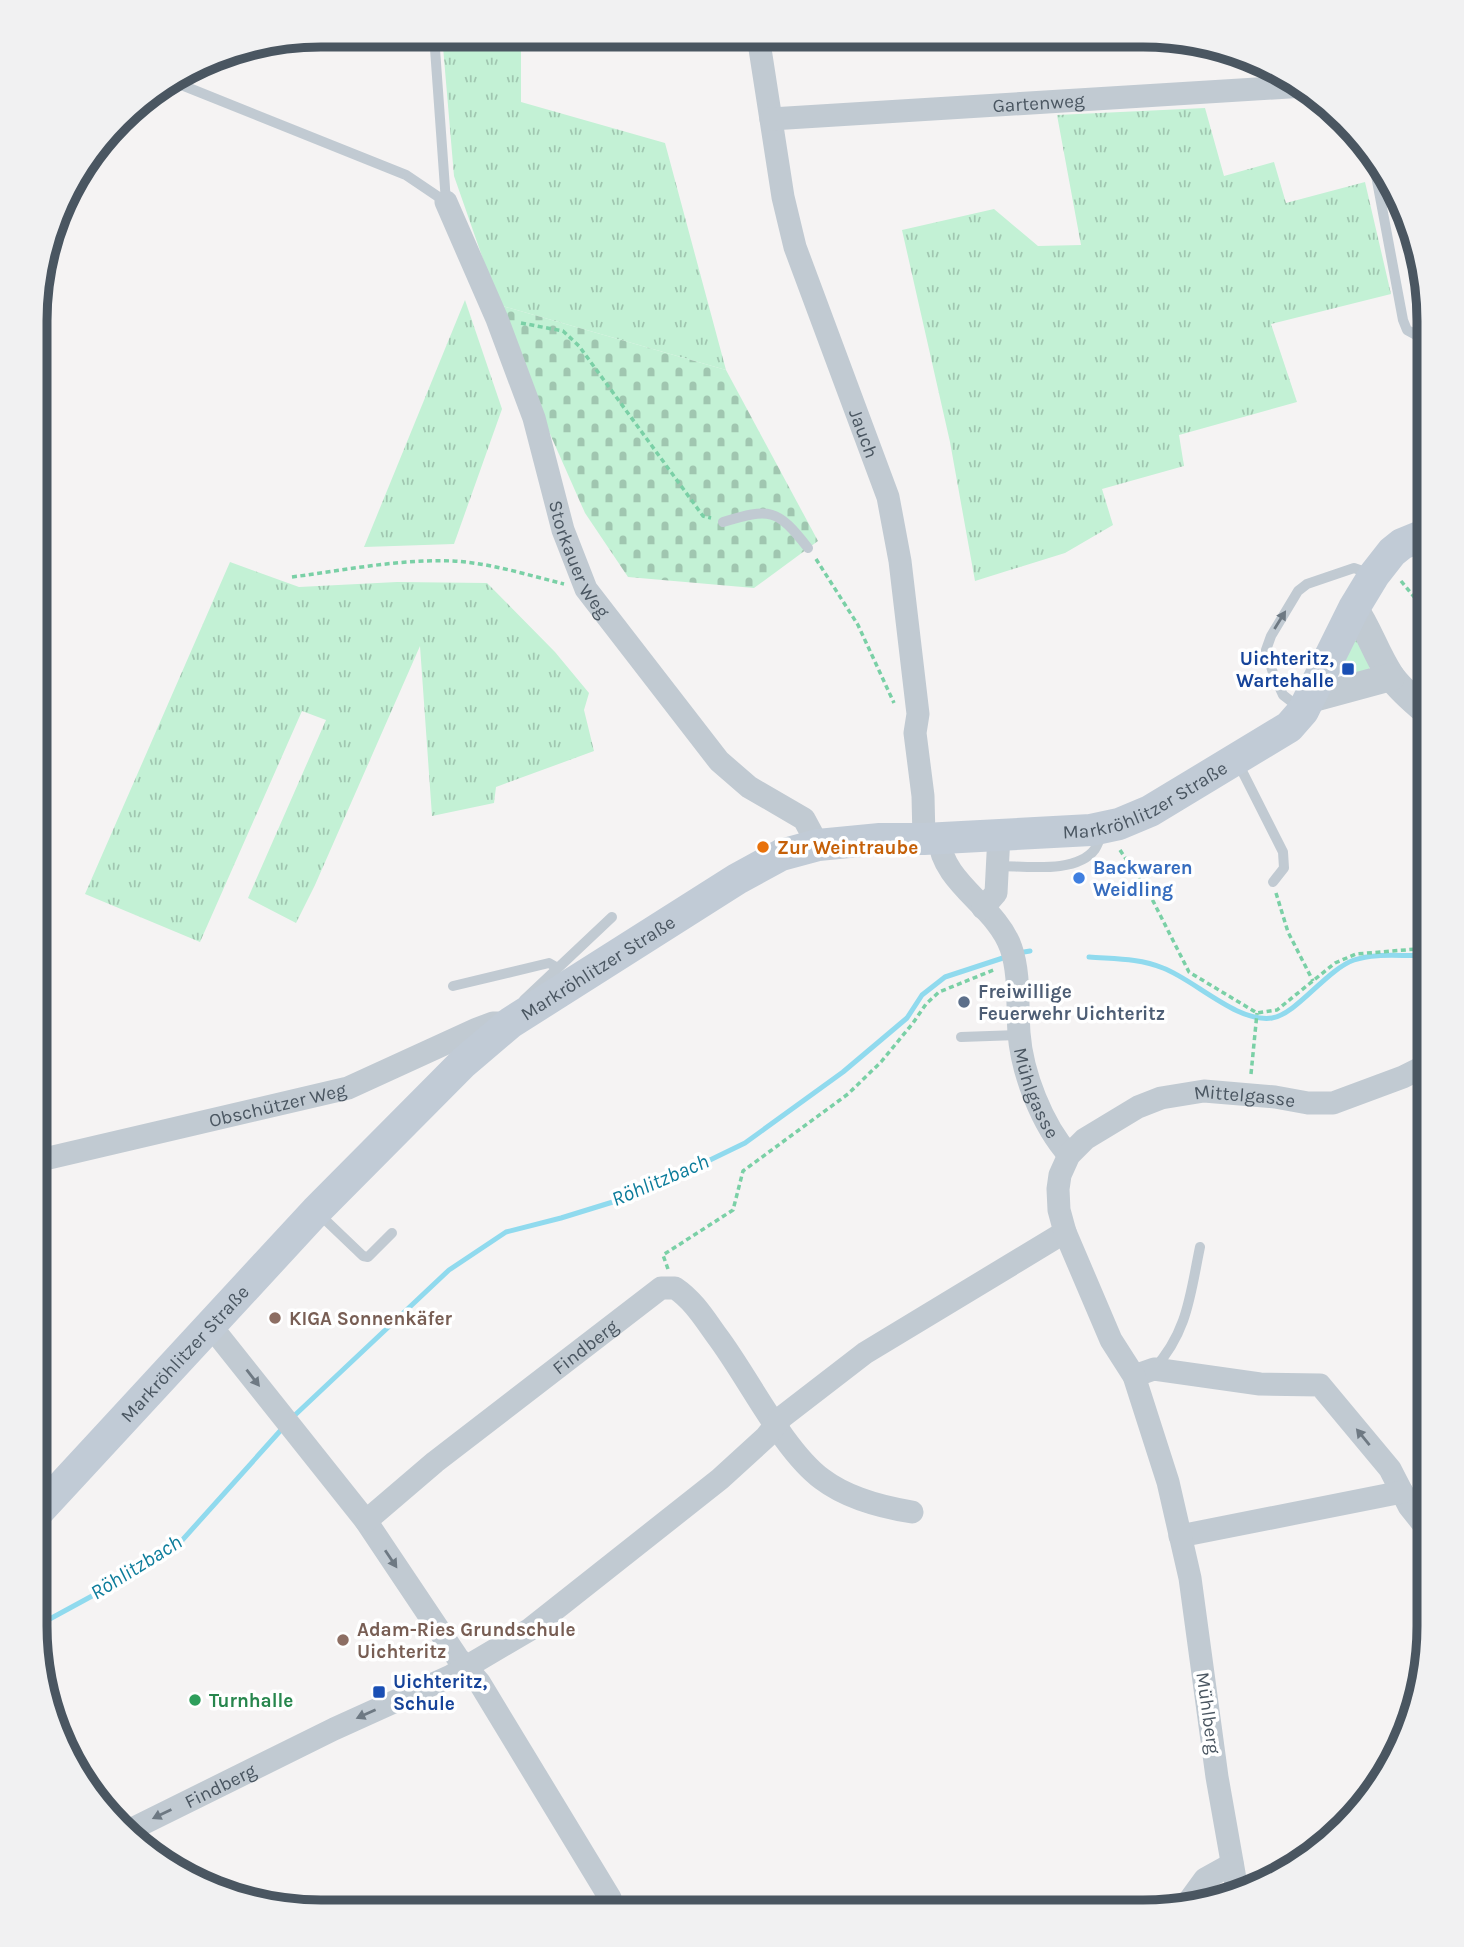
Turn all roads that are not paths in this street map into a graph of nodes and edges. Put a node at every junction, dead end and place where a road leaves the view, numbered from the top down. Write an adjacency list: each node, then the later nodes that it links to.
1 (435, 47): 7 (lane)
2 (760, 47): 5 (street, Jauch)
3 (182, 85): 7 (lane)
4 (1285, 87): 5 (street, Gartenweg)
5 (771, 119): 20 (street, Jauch)
6 (1377, 178): 8 (lane)
7 (446, 202): 21 (street, Storkauer Weg)
8 (1417, 335)
9 (723, 522): 11 (lane)
10 (1417, 538): 12 (main road)
11 (808, 548)
12 (1380, 567): 13 (main road); 16 (lane, one-way to 12)
13 (1353, 608): 14 (street); 16 (main road)
14 (1391, 677): 15 (street); 16 (street)
15 (1417, 702)
16 (1307, 705): 17 (main road, Markröhlitzer Straße)
17 (1235, 758): 18 (main road, Markröhlitzer Straße); 23 (lane)
18 (1105, 828): 19 (main road, Markröhlitzer Straße); 22 (lane)
19 (999, 835): 20 (main road, Markröhlitzer Straße); 22 (street)
20 (931, 838): 21 (main road, Markröhlitzer Straße); 24 (street)
21 (818, 845): 28 (main road, Markröhlitzer Straße)
22 (998, 866): 24 (street)
23 (1273, 882)
24 (983, 908): 29 (street, Mühlgasse)
25 (612, 917): 26 (lane)
26 (556, 967): 27 (lane); 28 (lane)
27 (453, 986)
28 (510, 1023): 33 (street, Obschützer Weg); 34 (main road, Markröhlitzer Straße)
29 (1019, 1035): 30 (lane); 32 (street, Mühlgasse)
30 (961, 1037)
31 (1417, 1070): 32 (street, Mittelgasse)
32 (1069, 1155): 35 (street, Mühlberg)
33 (47, 1158)
34 (316, 1211): 36 (lane); 38 (main road, Markröhlitzer Straße)
35 (1065, 1232): 39 (street, Mühlberg); 40 (street, Findberg)
36 (392, 1233)
37 (1200, 1247): 39 (lane)
38 (210, 1325): 42 (main road, Markröhlitzer Straße); 45 (street, one-way to 45)
39 (1144, 1373): 41 (street, one-way to 39); 46 (street, Mühlberg)
40 (776, 1424): 43 (street); 45 (street, Findberg); 47 (street, Findberg)
41 (1402, 1492): 44 (street); 46 (street)
42 (47, 1502)
43 (912, 1512)
44 (1417, 1514)
45 (366, 1521): 47 (street, one-way to 47)
46 (1180, 1536): 49 (street, Mühlberg)
47 (459, 1672): 48 (street, Findberg, one-way to 48); 52 (street)
48 (136, 1827)
49 (1232, 1864): 50 (street, Mühlberg); 51 (street)
50 (1236, 1883)
51 (1194, 1894)
52 (610, 1898)

